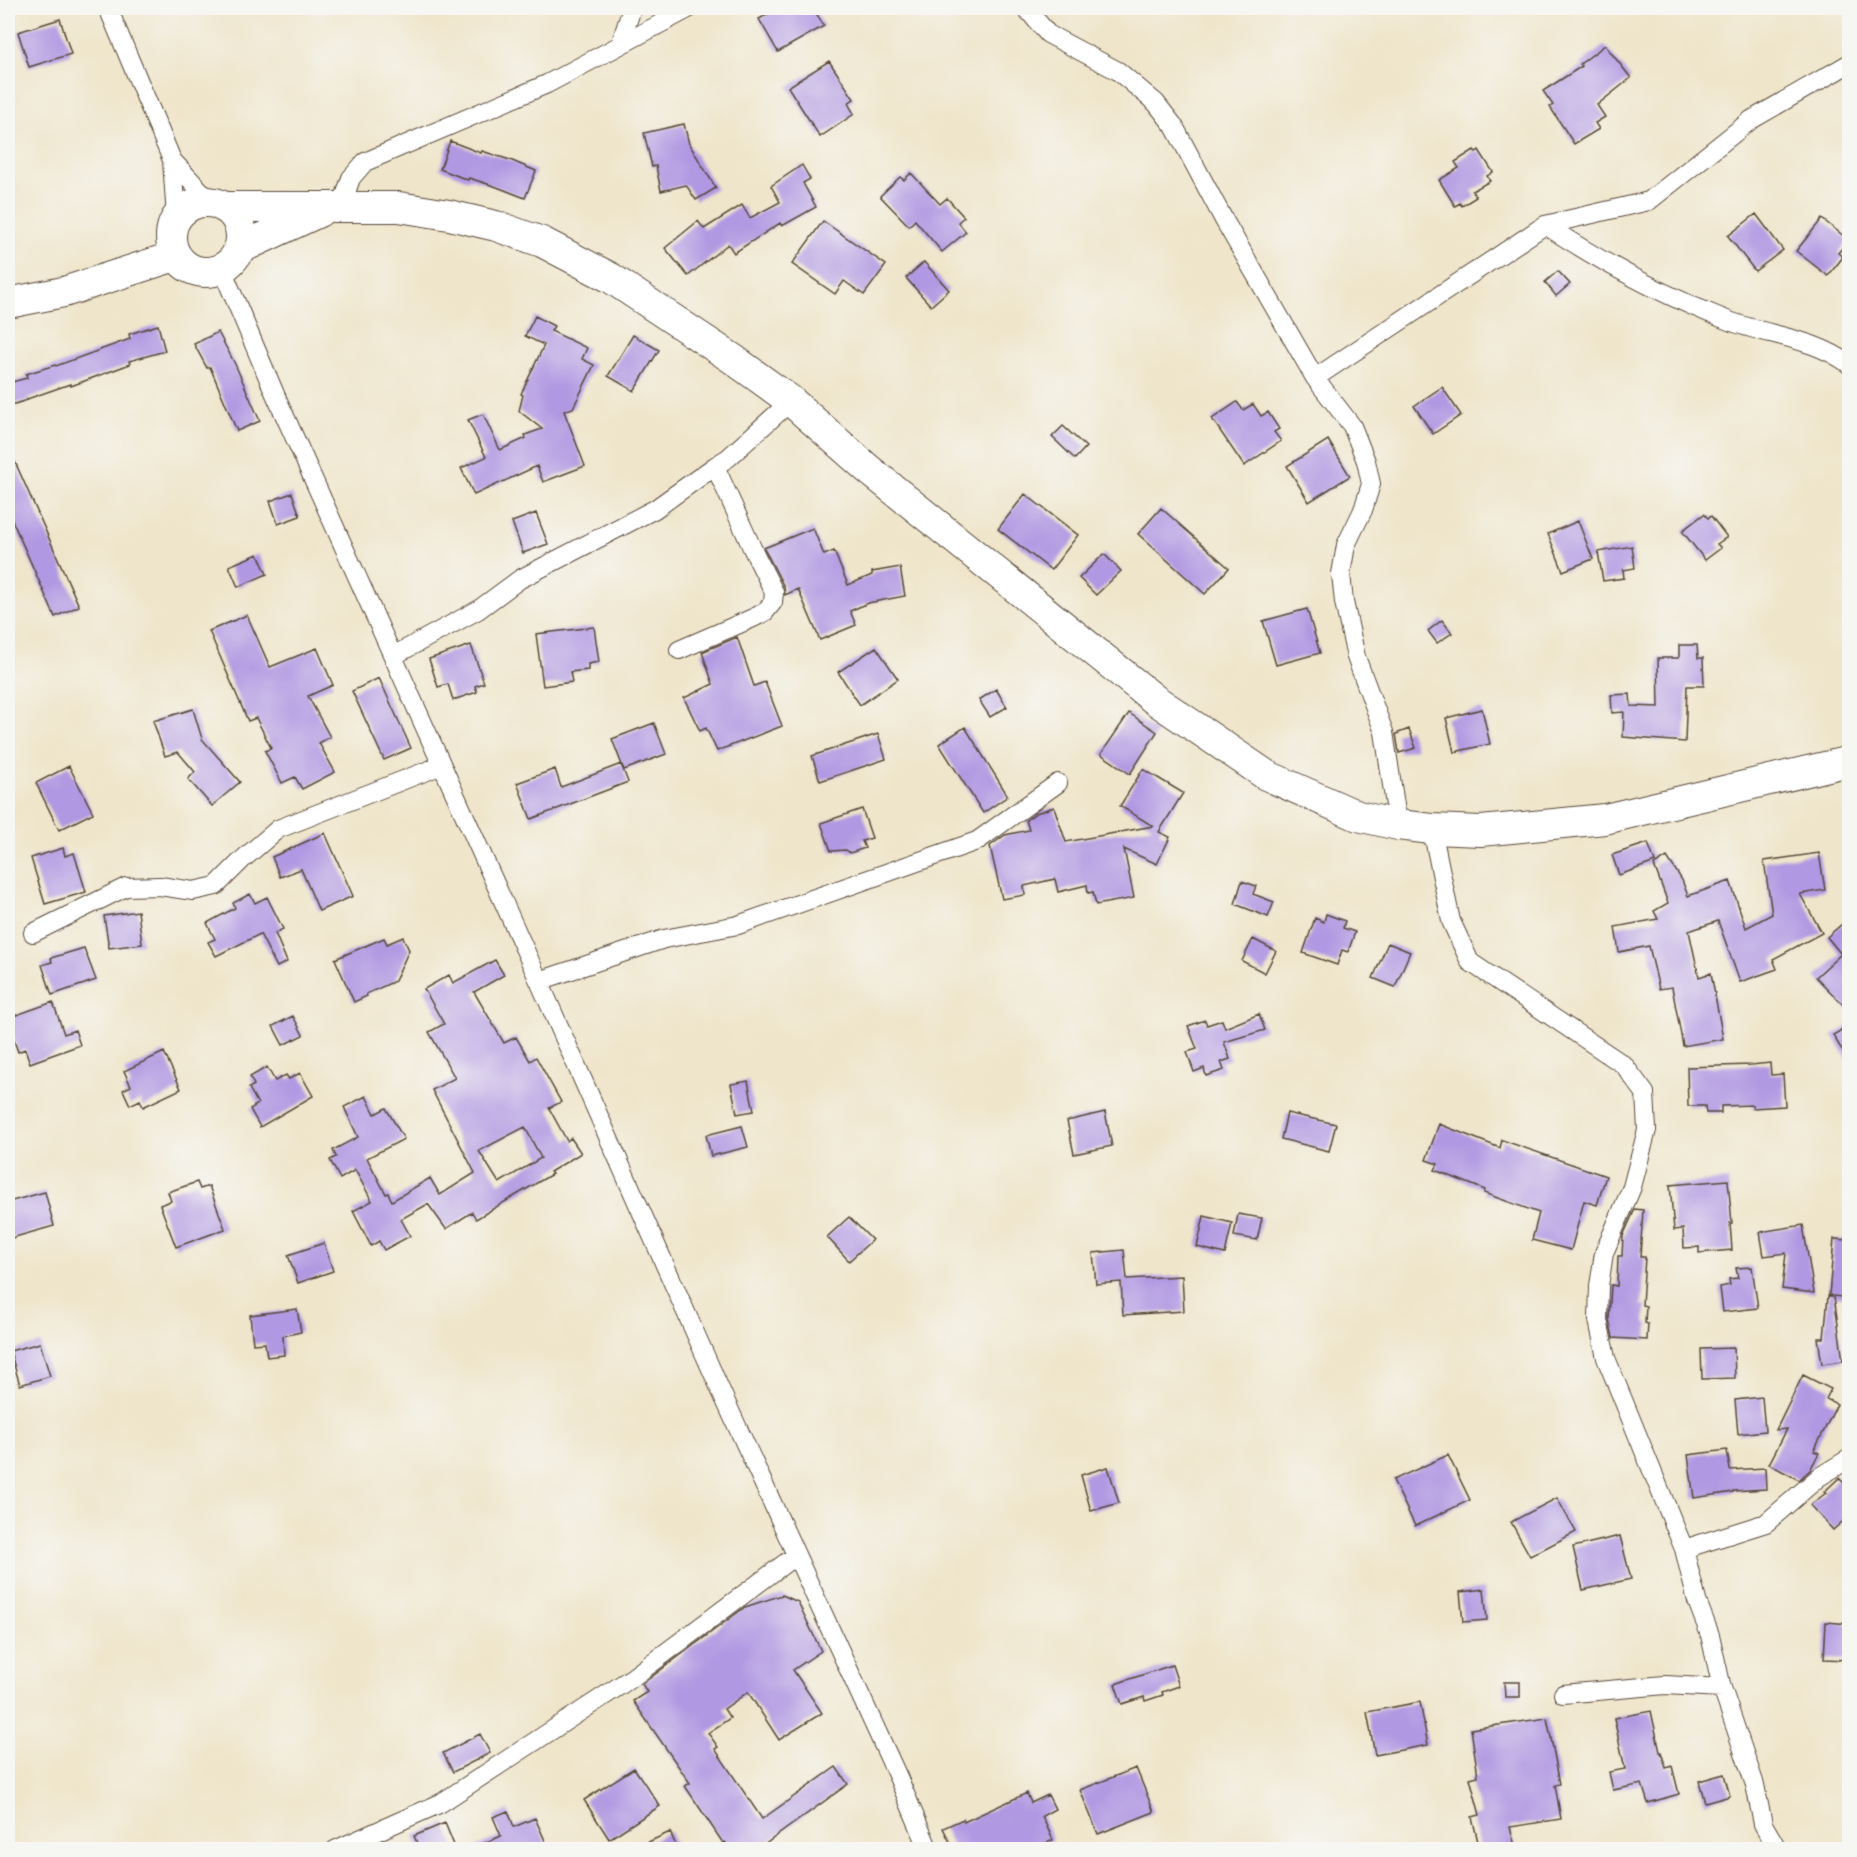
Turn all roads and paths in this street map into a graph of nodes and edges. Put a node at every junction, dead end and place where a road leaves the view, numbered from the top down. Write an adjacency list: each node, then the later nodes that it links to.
1 (110, 8): 7 (street)
2 (632, 8): 5 (street)
3 (690, 8): 5 (street)
4 (1026, 8): 16 (street)
5 (620, 45): 9 (street)
6 (1850, 63): 11 (street)
7 (172, 160): 8 (street); 10 (street)
8 (217, 205): 9 (main road); 10 (main road); 13 (main road)
9 (334, 208): 13 (main road); 17 (main road)
10 (176, 218): 12 (main road)
11 (1545, 225): 15 (street); 16 (street)
12 (175, 256): 13 (main road); 14 (main road)
13 (231, 259): 20 (street)
14 (8, 303)
15 (1850, 365)
16 (1316, 378): 24 (street)
17 (791, 401): 18 (street); 24 (main road)
18 (715, 466): 19 (street); 20 (street)
19 (679, 650)
20 (393, 656): 22 (street)
21 (1850, 761): 25 (main road)
22 (442, 765): 26 (street); 27 (street)
23 (1058, 783): 27 (street)
24 (1398, 825): 25 (main road)
25 (1432, 829): 29 (street)
26 (33, 933)
27 (539, 981): 30 (street)
28 (1850, 1458): 29 (street)
29 (1684, 1550): 31 (street)
30 (796, 1555): 33 (street); 34 (street)
31 (1722, 1688): 32 (street); 35 (street)
32 (1563, 1694)
33 (335, 1850)
34 (929, 1850)
35 (1778, 1850)

